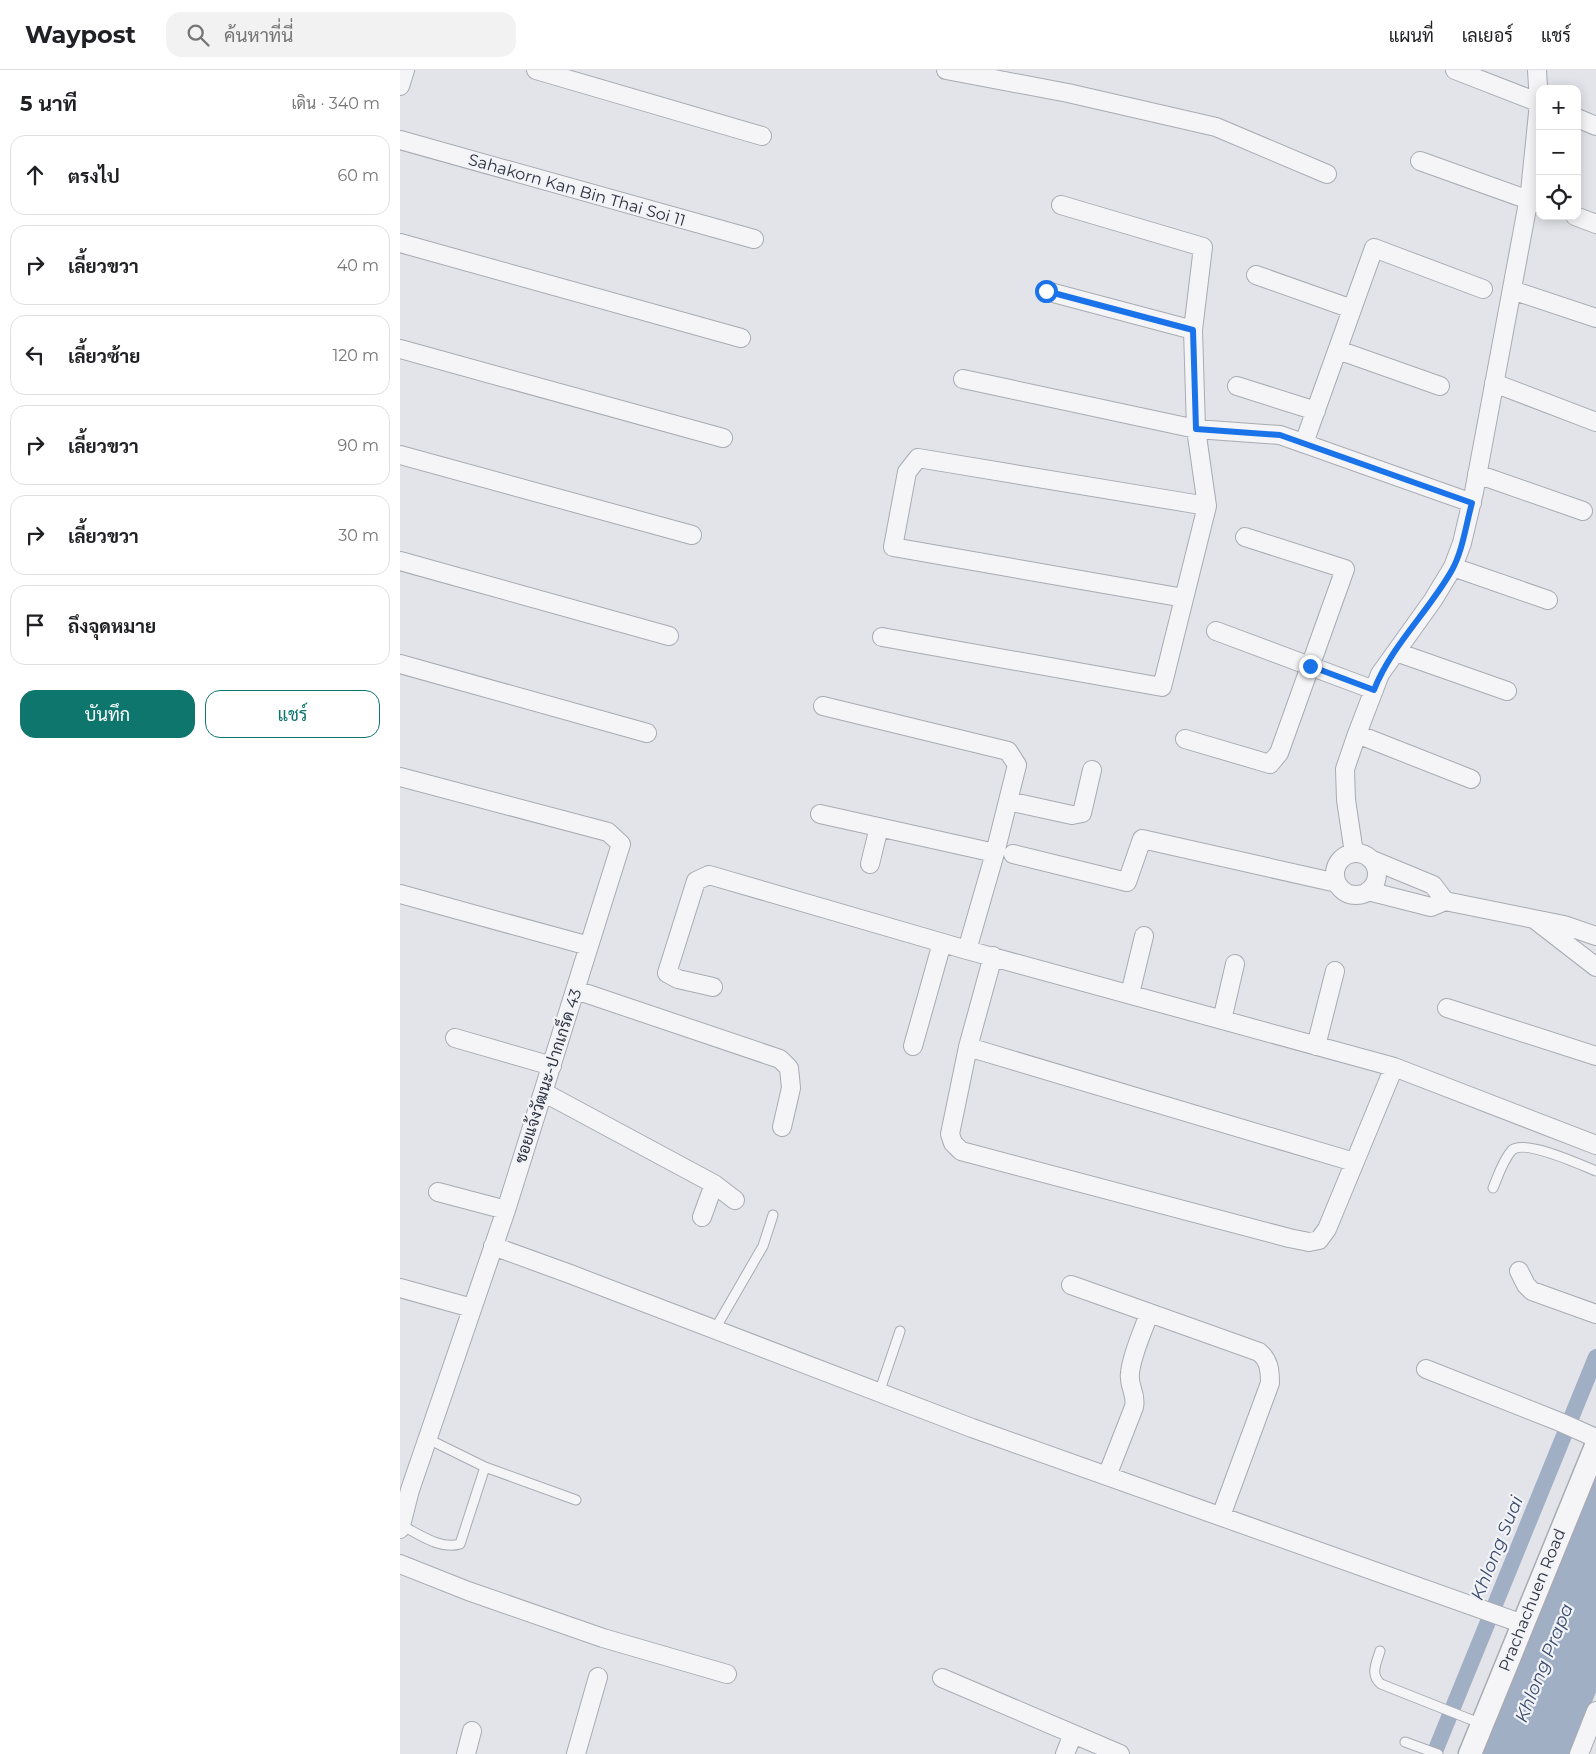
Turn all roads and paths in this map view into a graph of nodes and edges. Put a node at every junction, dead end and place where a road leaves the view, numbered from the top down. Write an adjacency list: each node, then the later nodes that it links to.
1 (404, 70): 7 (street)
2 (536, 70): 12 (street)
3 (946, 70): 15 (street)
4 (1455, 70): 8 (street)
5 (1536, 70): 6 (street)
6 (1538, 85)
7 (400, 86)
8 (1536, 101)
9 (1581, 120): 10 (street)
10 (1596, 126)
11 (1538, 130): 16 (street)
12 (762, 136)
13 (400, 140): 20 (street, Sahakorn Kan Bin Thai Soi 11)
14 (1420, 161): 16 (street)
15 (1327, 174)
16 (1534, 201): 24 (street)
17 (1061, 205): 28 (street)
18 (1581, 218): 19 (street)
19 (1596, 224)
20 (754, 240)
21 (400, 243): 29 (street)
22 (1256, 275): 26 (street)
23 (1483, 288): 26 (street)
24 (1512, 290): 27 (street); 33 (street)
25 (1046, 291): 28 (street)
26 (1352, 309): 31 (street)
27 (1596, 318)
28 (1193, 330): 38 (street)
29 (741, 338)
30 (400, 349): 39 (street)
31 (1338, 350): 35 (street); 36 (street)
32 (963, 379): 38 (street)
33 (1494, 383): 37 (street); 42 (street)
34 (1237, 386): 36 (street)
35 (1440, 386)
36 (1316, 411): 40 (street)
37 (1596, 422)
38 (1196, 429): 40 (street); 44 (street)
39 (723, 438)
40 (1304, 443): 43 (street)
41 (400, 456): 46 (street)
42 (1478, 474): 43 (street); 45 (street)
43 (1472, 503): 49 (street)
44 (1208, 506): 50 (street); 50 (street)
45 (1583, 511)
46 (692, 535)
47 (1245, 537): 57 (street)
48 (400, 561): 53 (street)
49 (1453, 567): 51 (street); 55 (street)
50 (1184, 598): 54 (street)
51 (1548, 600)
52 (1216, 631): 57 (street)
53 (669, 636)
54 (882, 637)
55 (1396, 652): 58 (street); 59 (street)
56 (400, 664): 61 (street)
57 (1310, 666): 58 (street); 63 (street)
58 (1374, 690): 62 (street)
59 (1507, 691)
60 (823, 706): 67 (street)
61 (647, 733)
62 (1357, 734): 66 (street); 72 (street)
63 (1185, 739)
64 (1092, 770): 67 (street)
65 (400, 777): 82 (street, ซอยแจ้งวัฒนะ-ปากเกร็ด 43)
66 (1472, 779)
67 (1008, 801): 70 (street)
68 (820, 814): 69 (street)
69 (879, 827): 70 (street); 73 (street)
70 (995, 853): 83 (street)
71 (1013, 854): 74 (street)
72 (1362, 856): 74 (street); 75 (street); 77 (street)
73 (870, 864)
74 (1337, 884): 75 (street)
75 (1368, 891): 77 (street)
76 (400, 894): 82 (street)
77 (1445, 901): 78 (street)
78 (1534, 919): 80 (street); 86 (street)
79 (1144, 936): 90 (street)
80 (1596, 936)
81 (942, 943): 83 (street); 88 (street); 94 (street)
82 (589, 946): 89 (street, ซอยแจ้งวัฒนะ-ปากเกร็ด 43)
83 (967, 950): 84 (street)
84 (993, 956): 90 (street); 96 (street)
85 (1235, 964): 92 (street)
86 (1596, 967)
87 (1335, 972): 95 (street)
88 (713, 987)
89 (576, 990): 98 (street, ซอยแจ้งวัฒนะ-ปากเกร็ด 43); 101 (street)
90 (1130, 994): 92 (street)
91 (1447, 1008): 97 (street)
92 (1222, 1020): 95 (street)
93 (455, 1038): 98 (street)
94 (913, 1046)
95 (1316, 1046): 99 (street)
96 (968, 1048): 103 (street); 103 (street)
97 (1596, 1056)
98 (552, 1066): 100 (street, ซอยแจ้งวัฒนะ-ปากเกร็ด 43)
99 (1394, 1067): 102 (street); 103 (street)
100 (543, 1092): 105 (street); 109 (street, ซอยแจ้งวัฒนะ-ปากเกร็ด 43)
101 (782, 1127)
102 (1596, 1146)
103 (1354, 1162)
104 (1596, 1171): 106 (lane)
105 (714, 1184): 108 (street); 111 (street)
106 (1493, 1188)
107 (438, 1192): 109 (street)
108 (735, 1200)
109 (506, 1210): 112 (street, ซอยแจ้งวัฒนะ-ปากเกร็ด 43)
110 (773, 1215): 119 (lane)
111 (702, 1217)
112 (493, 1246): 116 (street, ซอยแจ้งวัฒนะ-ปากเกร็ด 43); 119 (street)
113 (1519, 1271): 118 (street)
114 (1070, 1284): 117 (street)
115 (400, 1288): 116 (street)
116 (472, 1308): 123 (street, ซอยแจ้งวัฒนะ-ปากเกร็ด 43)
117 (1149, 1313): 126 (street); 129 (street)
118 (1596, 1314)
119 (715, 1330): 122 (street)
120 (900, 1331): 122 (lane)
121 (1426, 1369): 124 (street)
122 (879, 1393): 126 (street)
123 (428, 1439): 125 (lane); 127 (street, ซอยแจ้งวัฒนะ-ปากเกร็ด 43)
124 (1592, 1439): 132 (street, Prachachuen Road)
125 (485, 1467): 128 (lane); 130 (lane)
126 (1107, 1476): 129 (street)
127 (405, 1489): 130 (street, ซอยแจ้งวัฒนะ-ปากเกร็ด 43)
128 (576, 1500)
129 (1221, 1516): 132 (street)
130 (401, 1519)
131 (400, 1564): 134 (street)
132 (1515, 1621): 138 (street, Prachachuen Road)
133 (1380, 1651): 138 (lane)
134 (727, 1674)
135 (598, 1677): 144 (street)
136 (942, 1678): 140 (street)
137 (1596, 1711): 148 (street)
138 (1474, 1721): 147 (street, Prachachuen Road)
139 (472, 1731): 143 (street)
140 (1073, 1734): 145 (street); 146 (street)
141 (1405, 1742): 142 (lane)
142 (1434, 1752)
143 (466, 1754)
144 (576, 1754)
145 (1064, 1754)
146 (1120, 1754)
147 (1470, 1754)
148 (1579, 1754)

